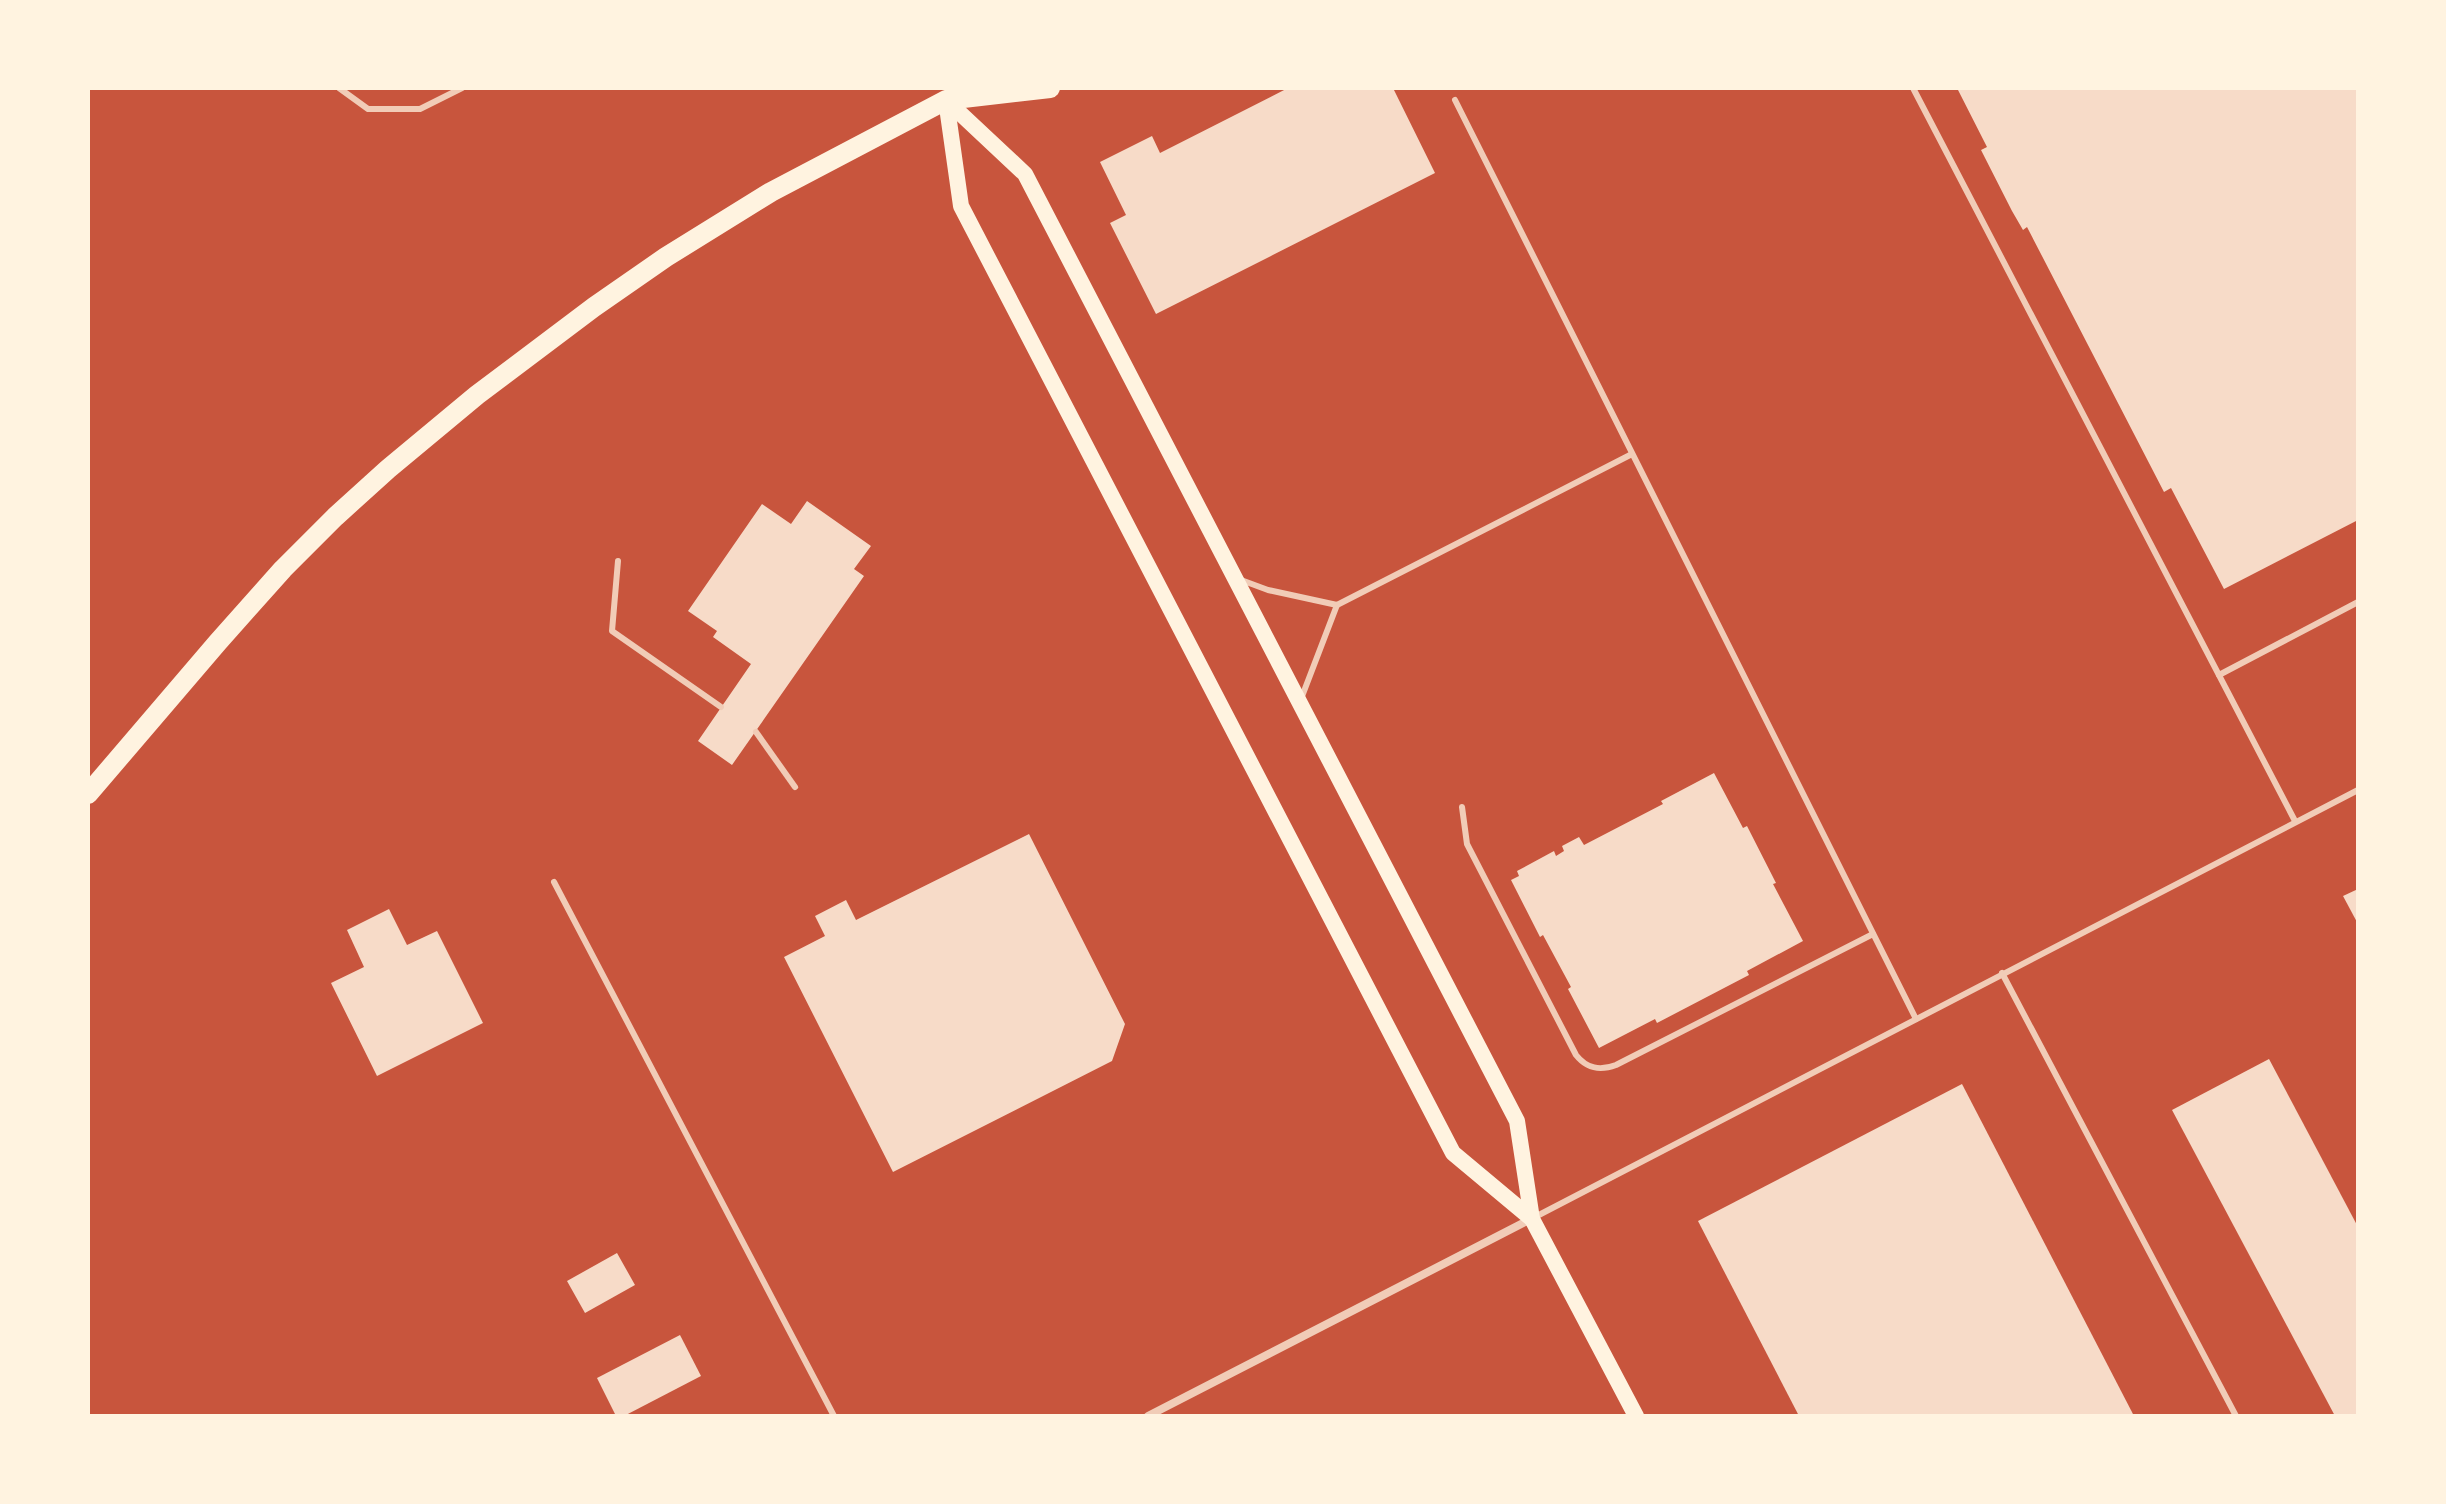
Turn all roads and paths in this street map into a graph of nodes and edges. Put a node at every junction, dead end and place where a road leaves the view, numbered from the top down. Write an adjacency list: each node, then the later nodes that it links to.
1 (339, 88): 2 (lane)
2 (462, 88)
3 (1050, 88): 5 (main road)
4 (1913, 88): 12 (lane)
5 (952, 94): 9 (main road); 18 (main road); 25 (main road)
6 (1455, 100): 7 (lane)
7 (1632, 454): 11 (lane); 22 (lane)
8 (618, 561): 14 (lane)
9 (1234, 577): 11 (lane); 13 (main road)
10 (2358, 602): 12 (lane)
11 (1337, 605): 13 (lane)
12 (2219, 675): 20 (lane)
13 (1299, 703): 25 (main road)
14 (721, 707)
15 (756, 732): 16 (lane)
16 (795, 787)
17 (2358, 790): 20 (lane)
18 (88, 794)
19 (1462, 807): 22 (lane)
20 (2295, 821): 23 (lane)
21 (554, 882): 26 (lane)
22 (1873, 934): 24 (lane)
23 (2002, 973): 24 (lane); 29 (lane)
24 (1916, 1019): 25 (lane)
25 (1532, 1219): 27 (street); 28 (main road)
26 (834, 1416)
27 (1148, 1416)
28 (1636, 1416)
29 (2236, 1416)

